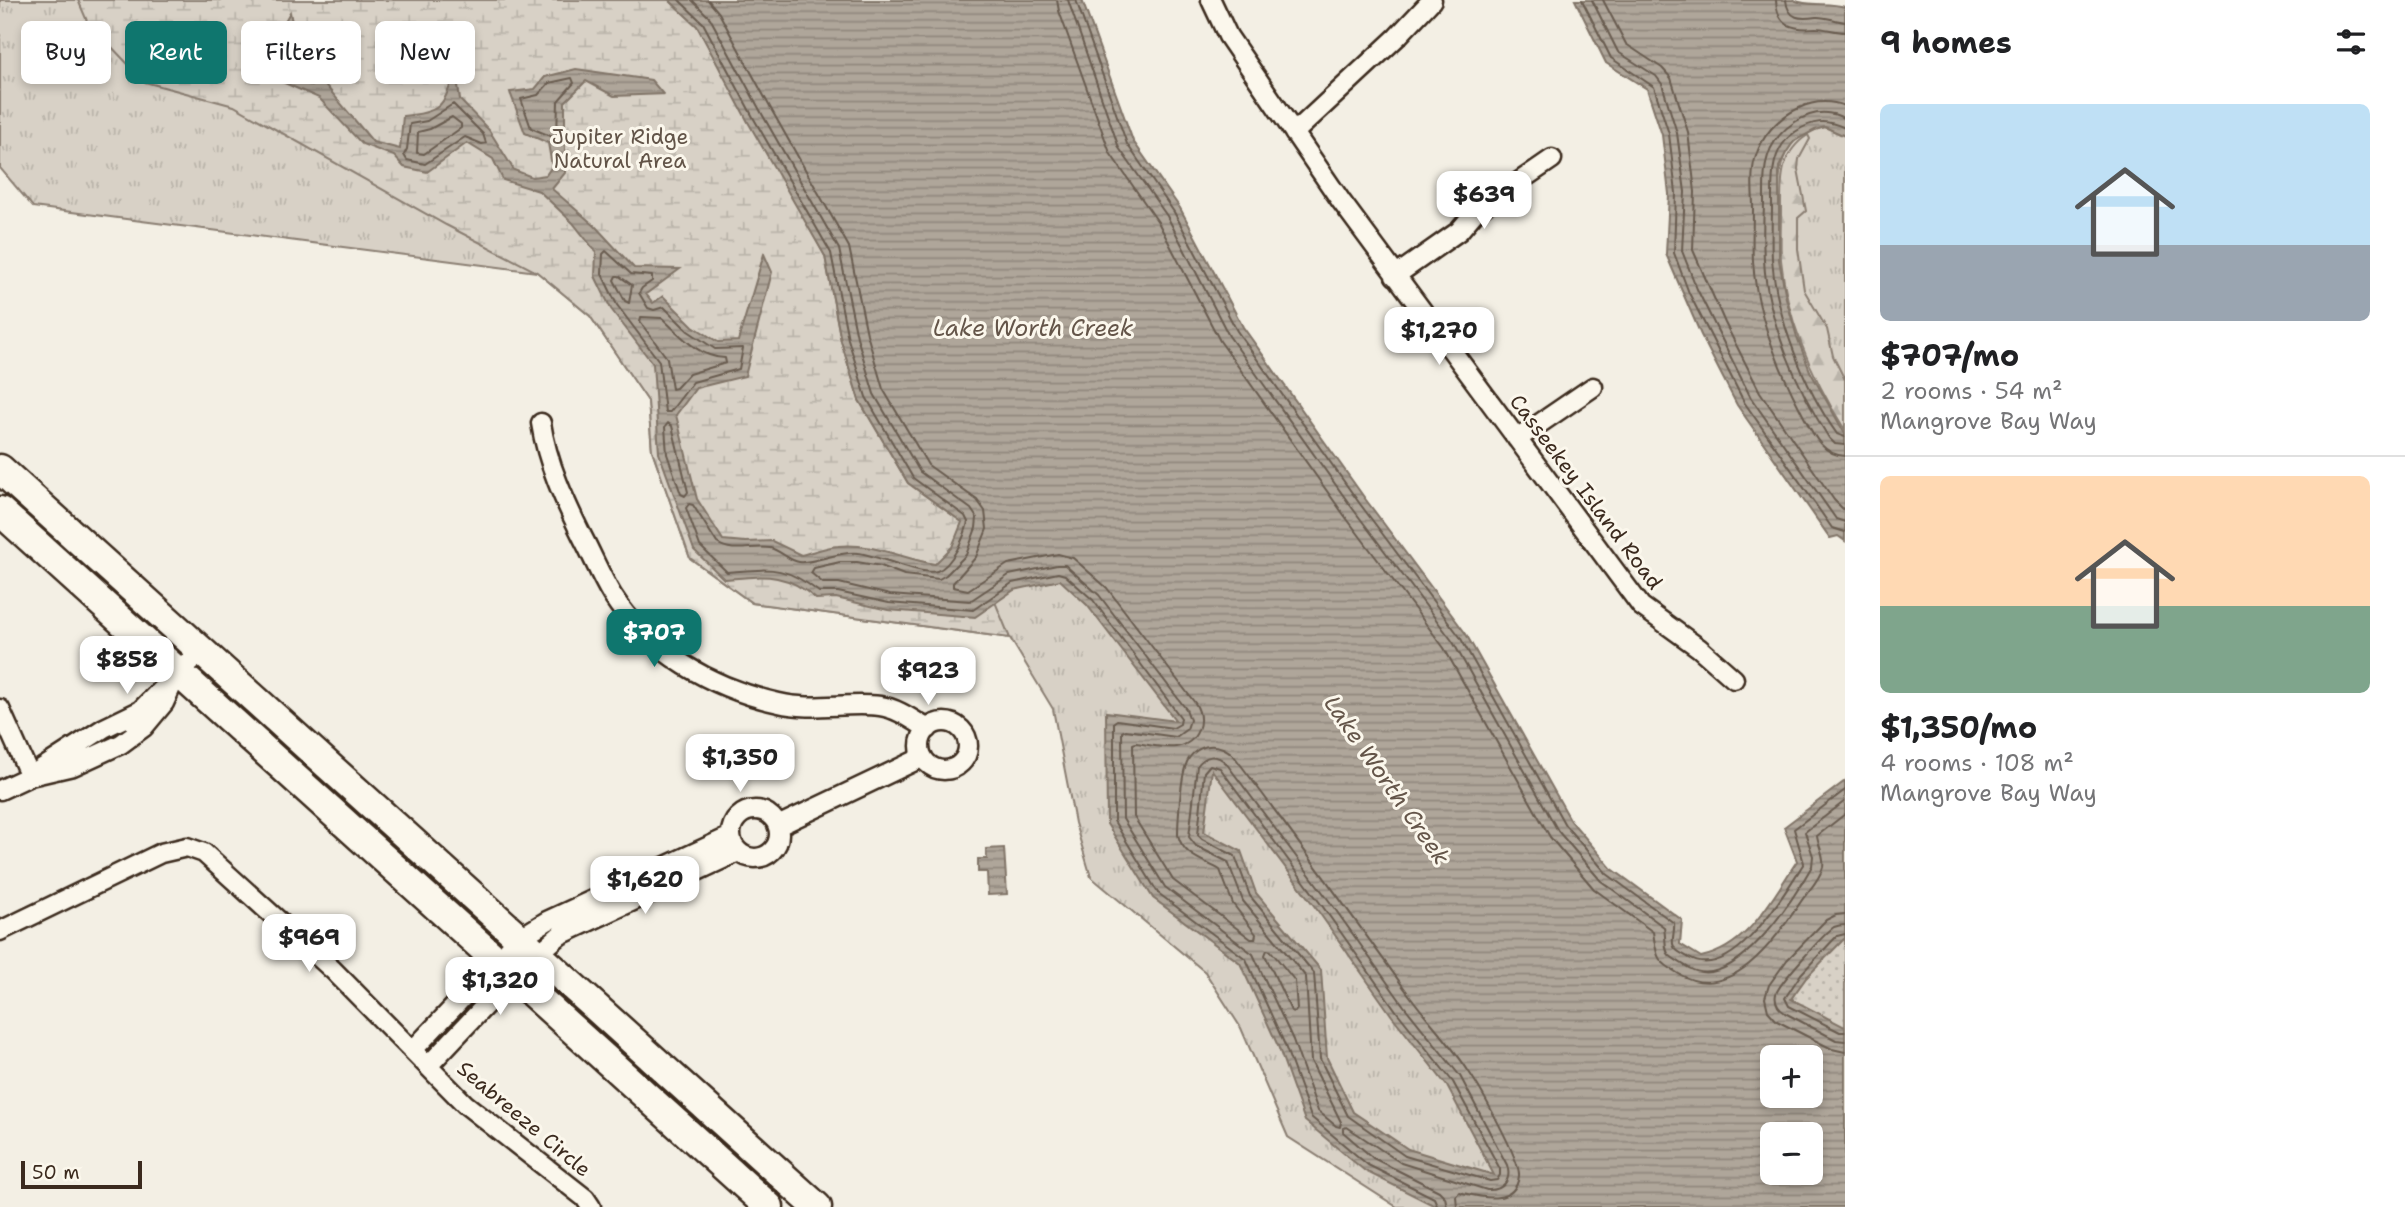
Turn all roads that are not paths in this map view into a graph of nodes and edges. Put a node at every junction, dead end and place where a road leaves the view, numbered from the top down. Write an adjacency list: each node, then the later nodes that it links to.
1 (1211, 0): 3 (street, Casseekey Island Road)
2 (1432, 0): 3 (street)
3 (1294, 133): 5 (street, Casseekey Island Road)
4 (1552, 159): 5 (street)
5 (1395, 276): 8 (street, Casseekey Island Road)
6 (1593, 387): 8 (street)
7 (541, 423): 16 (street)
8 (1517, 439): 13 (street, Casseekey Island Road)
9 (0, 469): 11 (main road)
10 (0, 511): 12 (main road)
11 (202, 652): 12 (street); 24 (main road)
12 (178, 671): 15 (street); 17 (street); 25 (main road)
13 (1734, 680)
14 (0, 709): 19 (street)
15 (139, 711): 17 (street); 19 (street)
16 (928, 729): 18 (street); 18 (street)
17 (108, 748): 19 (street)
18 (923, 757): 21 (street)
19 (30, 776): 20 (street)
20 (0, 790)
21 (778, 826): 22 (street); 22 (street)
22 (735, 844): 24 (street, Seabreeze Circle)
23 (0, 931): 28 (street, Seabreeze Circle)
24 (527, 947): 25 (street, Seabreeze Circle); 34 (main road)
25 (504, 969): 26 (street, Seabreeze Circle); 27 (street, Seabreeze Circle); 30 (main road)
26 (443, 1018): 27 (street); 28 (street, Seabreeze Circle)
27 (460, 1032): 29 (street, Seabreeze Circle)
28 (412, 1050): 29 (street, Seabreeze Circle)
29 (428, 1066): 31 (street, Seabreeze Circle)
30 (636, 1087): 32 (main road); 33 (main road)
31 (591, 1207)
32 (769, 1207)
33 (791, 1207)
34 (817, 1207)

